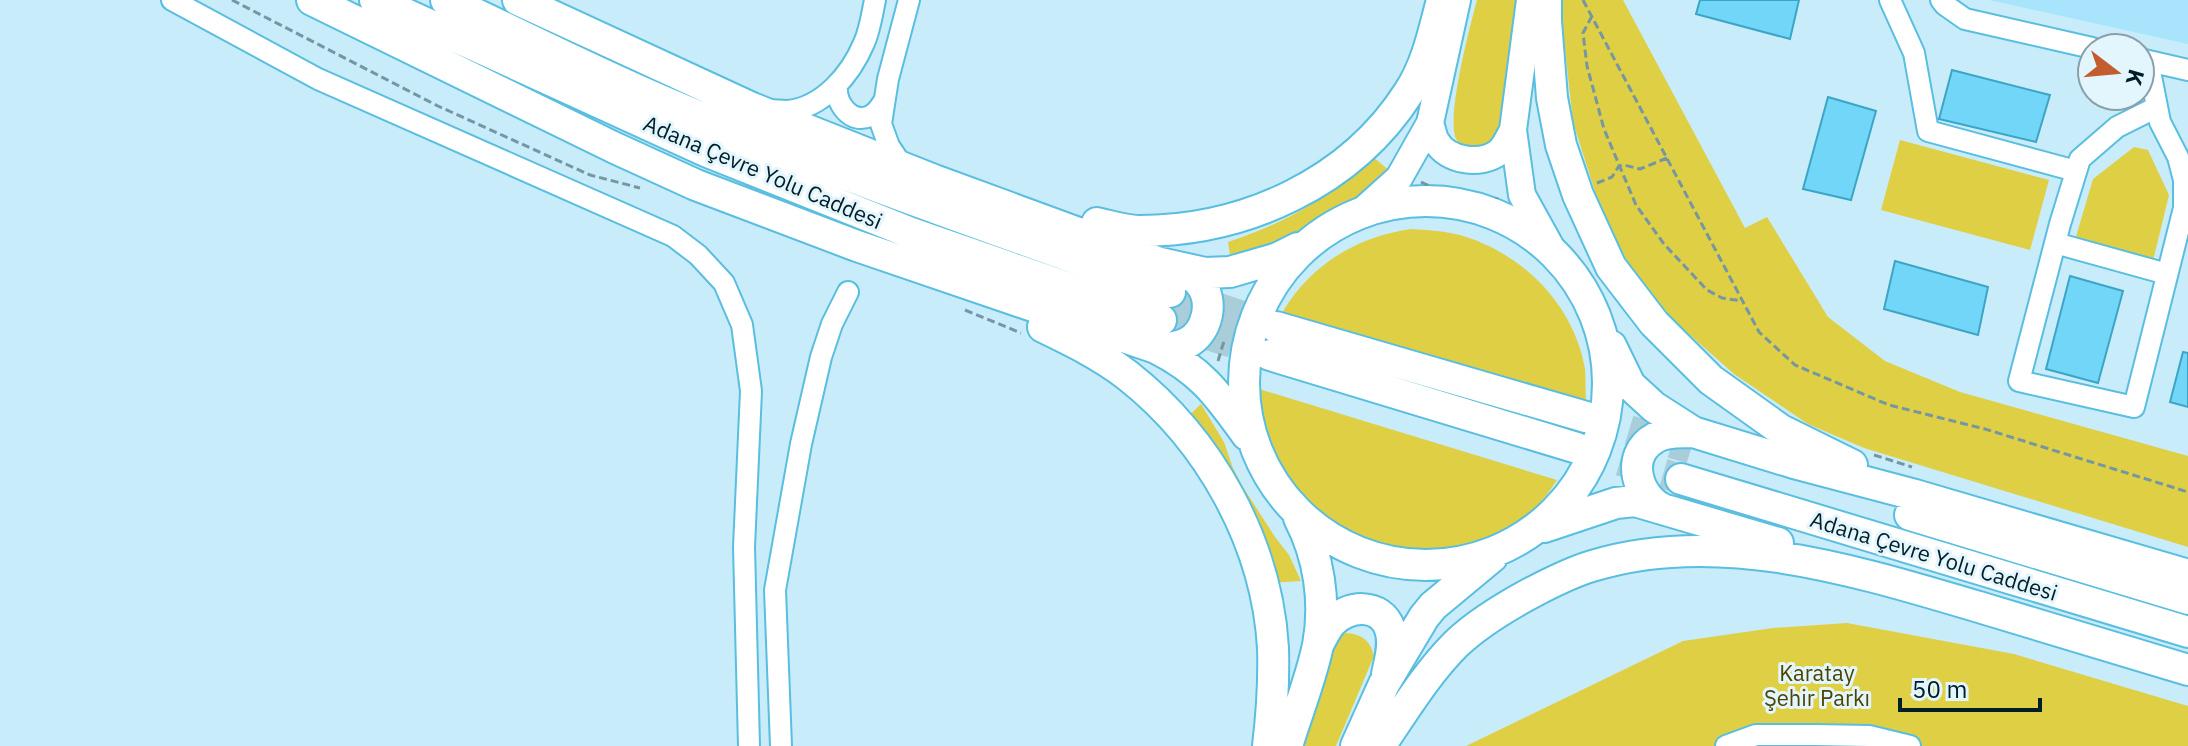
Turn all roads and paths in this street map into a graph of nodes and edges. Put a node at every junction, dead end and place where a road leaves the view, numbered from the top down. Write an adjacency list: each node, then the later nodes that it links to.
1 (172, 0): 64 (street)
2 (312, 0): 38 (highway)
3 (375, 0): 44 (highway, Adana Çevre Yolu Caddesi)
4 (446, 0): 44 (highway, Adana Çevre Yolu Caddesi)
5 (518, 0): 23 (highway)
6 (875, 0): 19 (street)
7 (909, 0): 20 (street)
8 (1442, 0): 34 (highway)
9 (1457, 0): 24 (main road)
10 (1530, 0): 25 (main road)
11 (1546, 0): 32 (highway)
12 (1583, 0): 15 (path)
13 (1890, 0): 29 (street)
14 (1941, 0): 16 (street)
15 (1592, 16): 26 (path); 28 (path)
16 (2076, 44)
17 (2156, 63): 18 (street)
18 (2188, 70)
19 (837, 85): 20 (street); 23 (street)
20 (884, 101): 30 (street)
21 (2156, 103): 22 (street)
22 (2157, 107): 29 (street); 31 (street)
23 (752, 108): 30 (highway)
24 (1430, 123): 25 (main road); 27 (main road)
25 (1513, 130): 33 (main road)
26 (1667, 158): 28 (path); 43 (path)
27 (1409, 161): 33 (path); 35 (main road)
28 (1619, 166): 32 (path); 43 (path)
29 (2076, 171): 37 (street)
30 (934, 180): 34 (highway)
31 (2186, 180): 40 (street)
32 (1586, 185): 51 (highway)
33 (1522, 195): 39 (main road)
34 (983, 198): 44 (highway)
35 (1360, 213): 36 (highway); 39 (highway)
36 (1310, 242): 44 (highway); 47 (highway)
37 (2055, 243): 40 (street); 40 (street)
38 (857, 246): 44 (highway); 66 (highway)
39 (1553, 251): 42 (highway)
40 (2167, 274)
41 (848, 292): 65 (street)
42 (1586, 297): 46 (highway); 55 (highway)
43 (1743, 302): 52 (path)
44 (1166, 307): 47 (highway)
45 (1586, 417): 48 (highway)
46 (1692, 440): 51 (highway); 53 (highway); 59 (highway, Adana Çevre Yolu Caddesi)
47 (1253, 442): 54 (highway)
48 (1577, 448)
49 (1868, 453): 51 (path)
50 (1681, 479): 60 (highway, Adana Çevre Yolu Caddesi)
51 (1917, 482): 57 (highway)
52 (2188, 492)
53 (1670, 512): 55 (highway); 58 (highway)
54 (1296, 513): 56 (highway); 61 (highway)
55 (1534, 531): 56 (highway)
56 (1500, 551): 63 (highway)
57 (2188, 575)
58 (1877, 577): 62 (highway); 69 (highway)
59 (2188, 599)
60 (2188, 632)
61 (1318, 645): 63 (highway); 67 (highway)
62 (2188, 670)
63 (1384, 684): 68 (highway)
64 (749, 746)
65 (781, 746)
66 (1268, 746)
67 (1287, 746)
68 (1356, 746)
69 (1380, 746)
70 (1726, 746): 71 (street)
71 (1910, 746)

